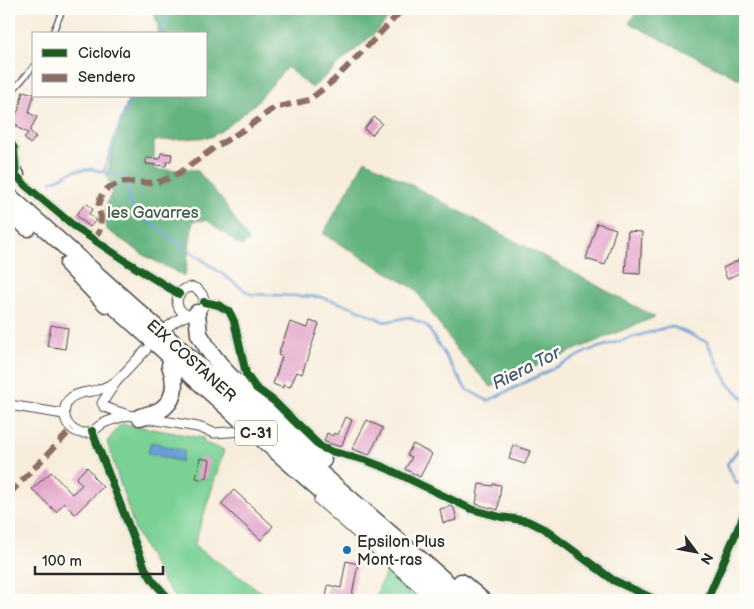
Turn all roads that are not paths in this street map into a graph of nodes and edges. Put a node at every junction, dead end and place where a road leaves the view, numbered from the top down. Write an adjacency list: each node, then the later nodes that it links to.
1 (63, 9): 2 (lane)
2 (53, 32)
3 (32, 68): 4 (lane)
4 (9, 95)
5 (11, 144): 6 (street); 7 (street)
6 (9, 157)
7 (13, 171): 11 (street)
8 (9, 196): 29 (highway, EIX COSTANER / C-31)
9 (9, 211): 10 (highway, C-31)
10 (68, 264): 15 (highway); 28 (highway, C-31)
11 (179, 294): 12 (street); 13 (street)
12 (178, 306): 13 (street); 13 (street)
13 (196, 310): 30 (highway); 31 (street)
14 (146, 350): 16 (street)
15 (170, 365): 21 (highway); 23 (highway)
16 (116, 382): 17 (street); 19 (street)
17 (87, 393): 19 (street); 20 (street)
18 (9, 405): 20 (street)
19 (103, 405): 21 (street); 22 (street)
20 (64, 414): 24 (street)
21 (134, 416): 22 (street); 23 (street)
22 (100, 425): 24 (street)
23 (242, 431): 27 (street)
24 (92, 432): 26 (street)
25 (745, 512): 32 (street)
26 (170, 600)
27 (433, 600)
28 (446, 600)
29 (467, 600)
30 (482, 600)
31 (656, 600)
32 (707, 600)

